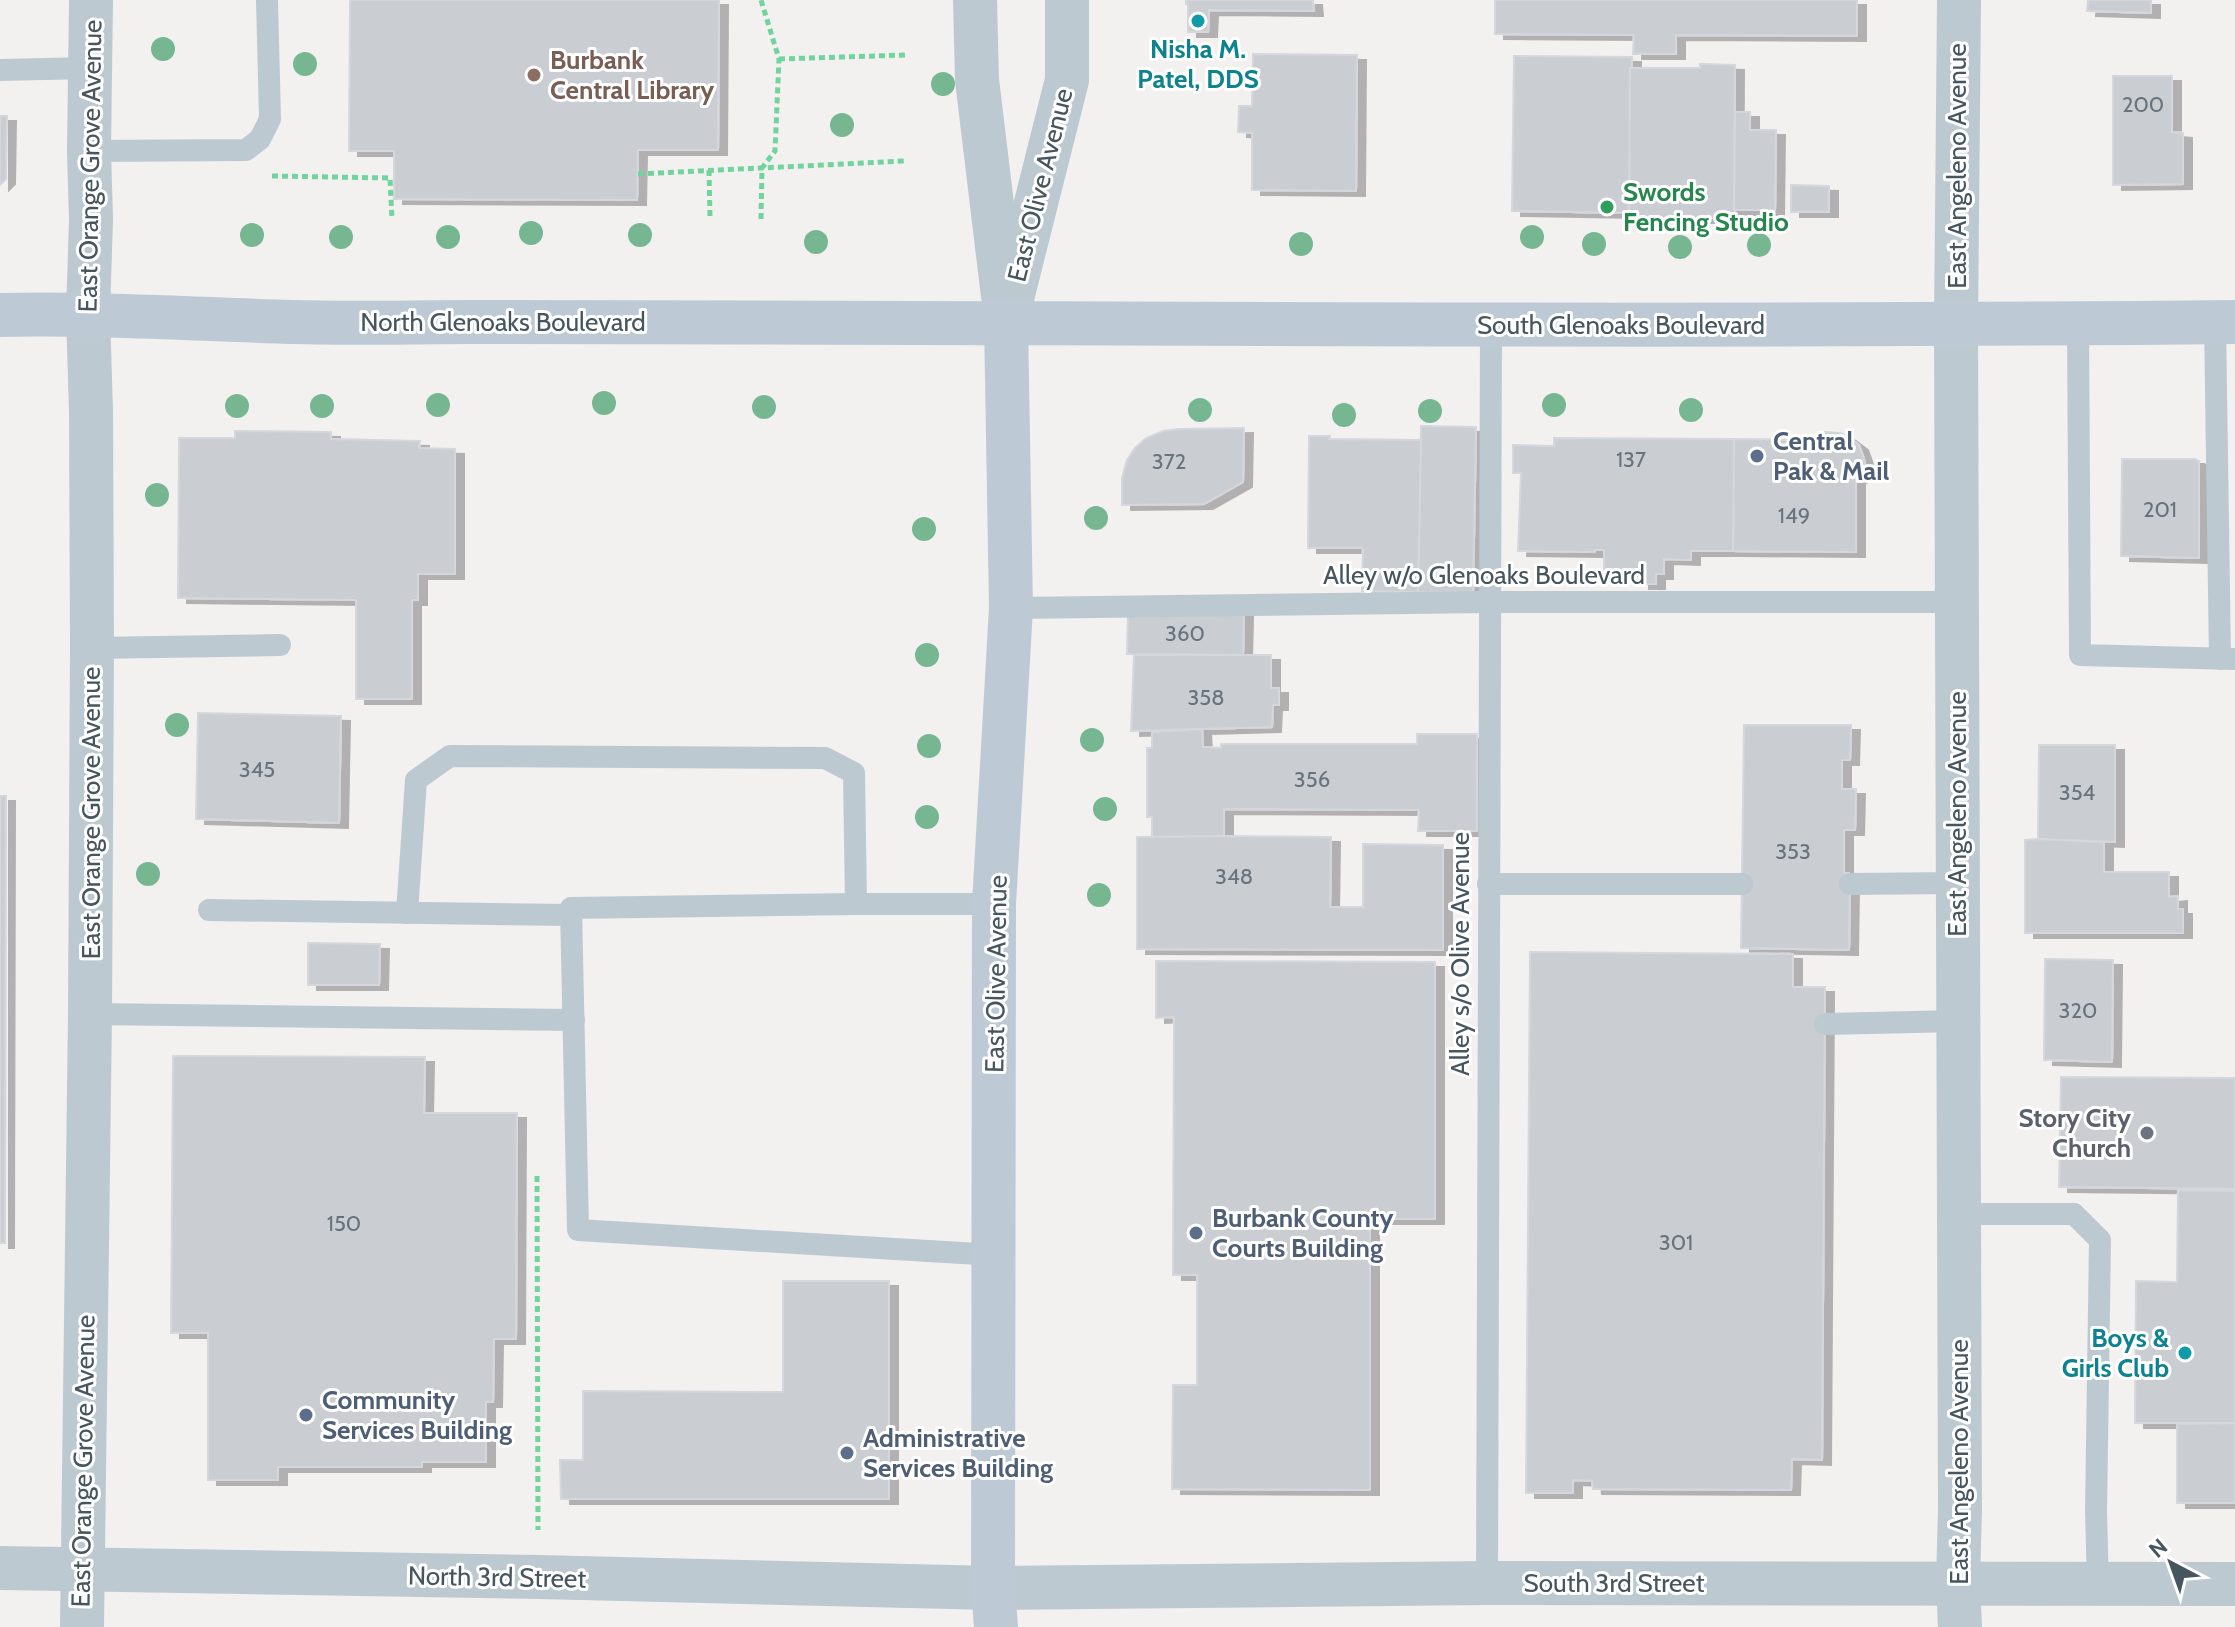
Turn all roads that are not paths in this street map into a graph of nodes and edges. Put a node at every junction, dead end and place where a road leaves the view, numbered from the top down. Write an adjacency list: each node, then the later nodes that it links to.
1 (91, 0): 6 (street, East Orange Grove Avenue)
2 (267, 0): 8 (lane)
3 (975, 0): 11 (street, East Olive Avenue)
4 (1067, 0): 11 (street, East Olive Avenue)
5 (1959, 0): 15 (street, East Angeleno Avenue)
6 (90, 68): 7 (lane); 8 (street, East Orange Grove Avenue)
7 (0, 70)
8 (89, 151): 9 (street, East Orange Grove Avenue)
9 (88, 314): 10 (main road, North Glenoaks Boulevard); 11 (main road, North Glenoaks Boulevard); 20 (street, East Orange Grove Avenue)
10 (0, 315)
11 (1006, 322): 14 (main road, South Glenoaks Boulevard); 18 (main road, East Olive Avenue)
12 (2225, 322): 13 (main road, South Glenoaks Boulevard); 21 (lane)
13 (2078, 324): 15 (main road, South Glenoaks Boulevard); 21 (lane)
14 (1491, 325): 15 (main road, South Glenoaks Boulevard); 16 (lane, Alley s/o Olive Avenue)
15 (1956, 326): 17 (street, East Angeleno Avenue)
16 (1489, 602): 17 (lane, Alley w/o Glenoaks Boulevard); 18 (lane, Alley w/o Glenoaks Boulevard); 23 (lane, Alley s/o Olive Avenue)
17 (1957, 602): 22 (street, East Angeleno Avenue)
18 (1011, 608): 27 (main road, East Olive Avenue)
19 (280, 645): 20 (lane)
20 (92, 648): 31 (street, East Orange Grove Avenue)
21 (2227, 659)
22 (1958, 883): 25 (lane); 33 (street, East Angeleno Avenue)
23 (1488, 884): 24 (lane); 39 (lane, Alley s/o Olive Avenue)
24 (1742, 884)
25 (1850, 884)
26 (856, 904): 27 (lane); 29 (lane); 30 (lane)
27 (994, 904): 36 (main road, East Olive Avenue)
28 (209, 910): 29 (lane)
29 (407, 913): 30 (lane)
30 (571, 915): 32 (lane)
31 (90, 1014): 32 (lane); 38 (street, East Orange Grove Avenue)
32 (574, 1020): 36 (lane)
33 (1958, 1021): 34 (lane); 35 (street, East Angeleno Avenue)
34 (1825, 1024)
35 (1959, 1214): 40 (street, East Angeleno Avenue); 41 (lane)
36 (995, 1255): 43 (main road, East Olive Avenue)
37 (0, 1568): 38 (street, North 3rd Street)
38 (81, 1569): 43 (street, North 3rd Street); 44 (street, East Orange Grove Avenue)
39 (1487, 1583): 40 (street, South 3rd Street); 43 (street, South 3rd Street)
40 (1958, 1583): 41 (street, South 3rd Street); 45 (street, East Angeleno Avenue)
41 (2098, 1583): 42 (street, South 3rd Street)
42 (2235, 1584)
43 (994, 1608)
44 (82, 1627)
45 (1960, 1627)

